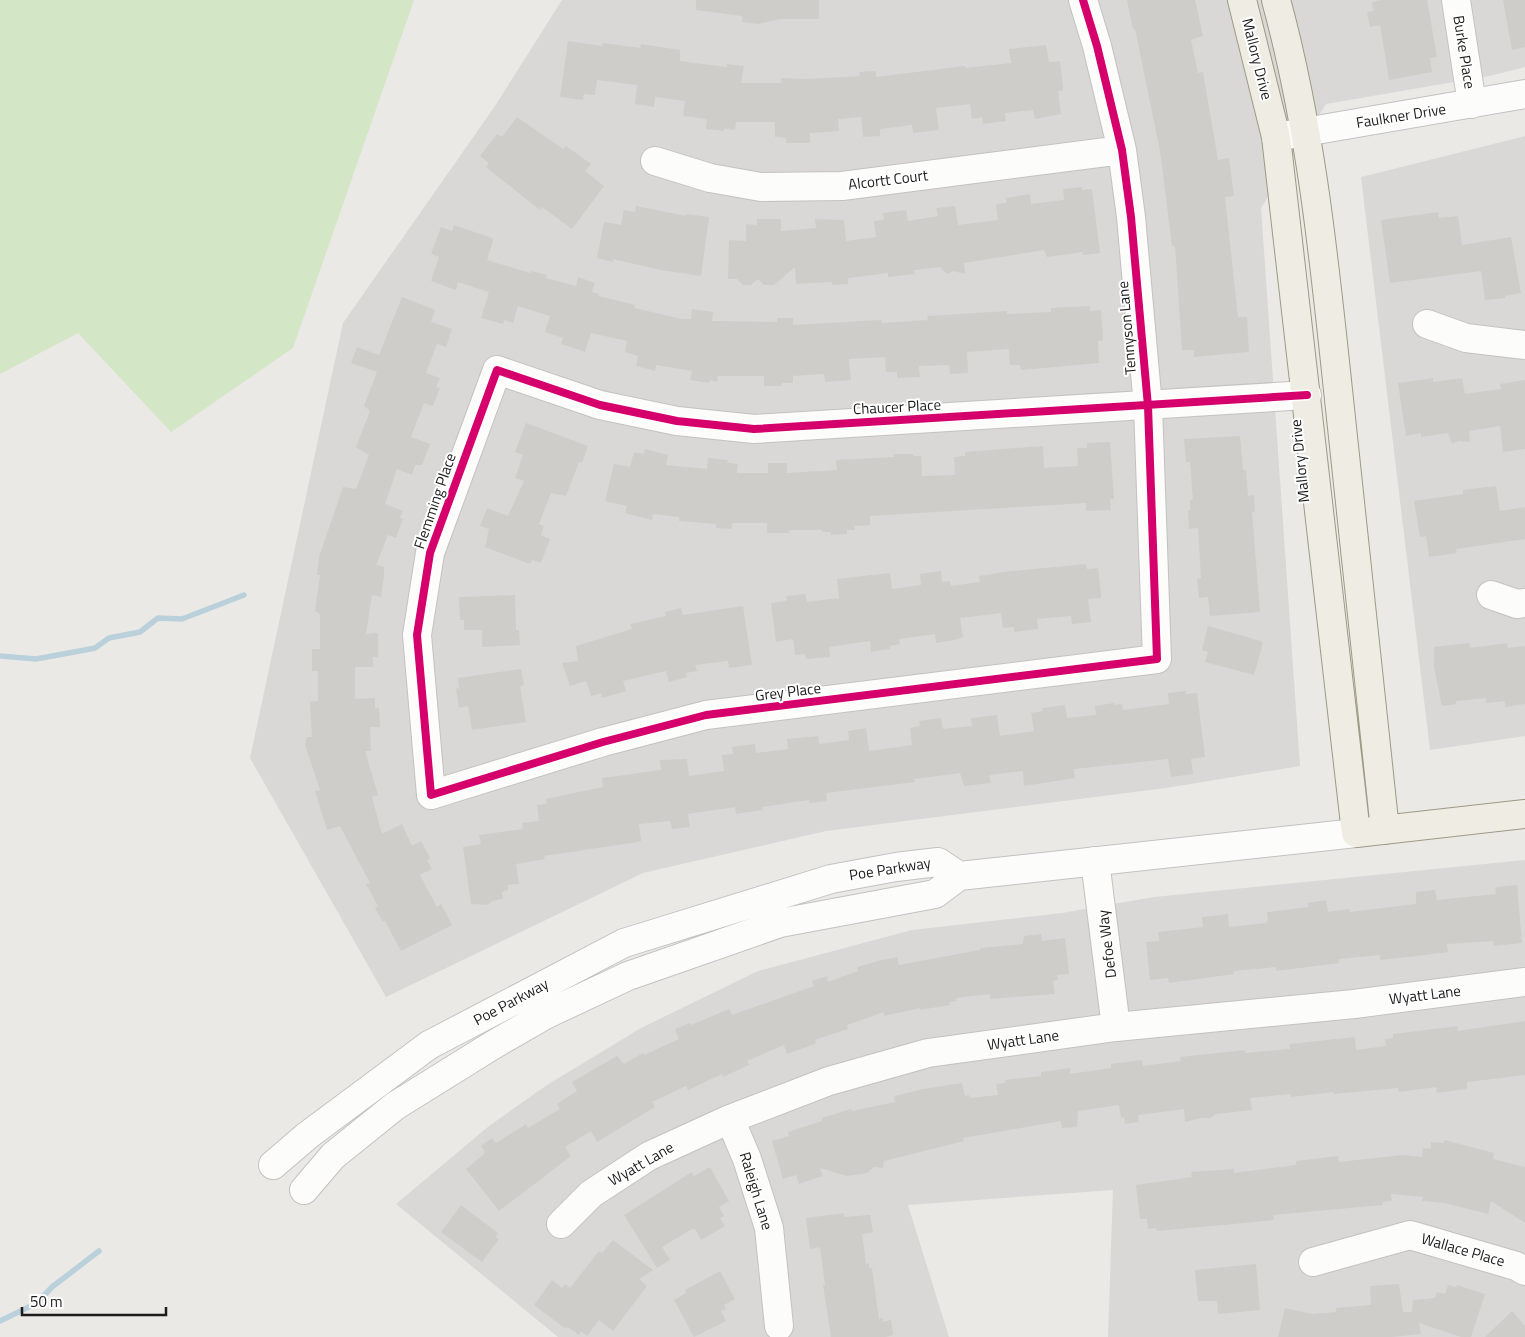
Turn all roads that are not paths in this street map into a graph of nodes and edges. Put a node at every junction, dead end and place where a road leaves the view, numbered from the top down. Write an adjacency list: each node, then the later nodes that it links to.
1 (1083, 0): 9 (street, Tennyson Lane)
2 (1242, 0): 8 (main road, Mallory Drive)
3 (1276, 0): 7 (main road)
4 (1456, 0): 6 (street, Burke Place)
5 (1525, 94): 6 (street, Faulkner Drive)
6 (1472, 104): 7 (street, Faulkner Drive)
7 (1306, 132): 8 (street, Faulkner Drive); 21 (main road)
8 (1276, 137): 14 (main road, Mallory Drive)
9 (1122, 150): 10 (street, Alcortt Court); 15 (street, Tennyson Lane)
10 (655, 161)
11 (1427, 324): 12 (street)
12 (1525, 345)
13 (497, 370): 15 (street, Chaucer Place); 19 (street, Flemming Place)
14 (1307, 395): 15 (street, Chaucer Place); 22 (main road, Mallory Drive)
15 (1148, 406): 18 (street, Tennyson Lane)
16 (1491, 595): 17 (street)
17 (1525, 603)
18 (1157, 660): 19 (street, Grey Place)
19 (431, 795)
20 (1525, 814): 21 (main road)
21 (1385, 830): 22 (main road)
22 (1356, 833): 23 (street)
23 (1095, 861): 24 (street); 26 (street, Defoe Way)
24 (959, 876): 28 (street, Poe Parkway); 29 (street, Poe Parkway)
25 (1525, 982): 26 (street, Wyatt Lane)
26 (1116, 1027): 27 (street, Wyatt Lane)
27 (730, 1119): 30 (street, Wyatt Lane); 33 (street, Raleigh Lane)
28 (273, 1165)
29 (304, 1190)
30 (561, 1224)
31 (1313, 1262): 32 (street, Wallace Place)
32 (1525, 1271)
33 (779, 1326)

